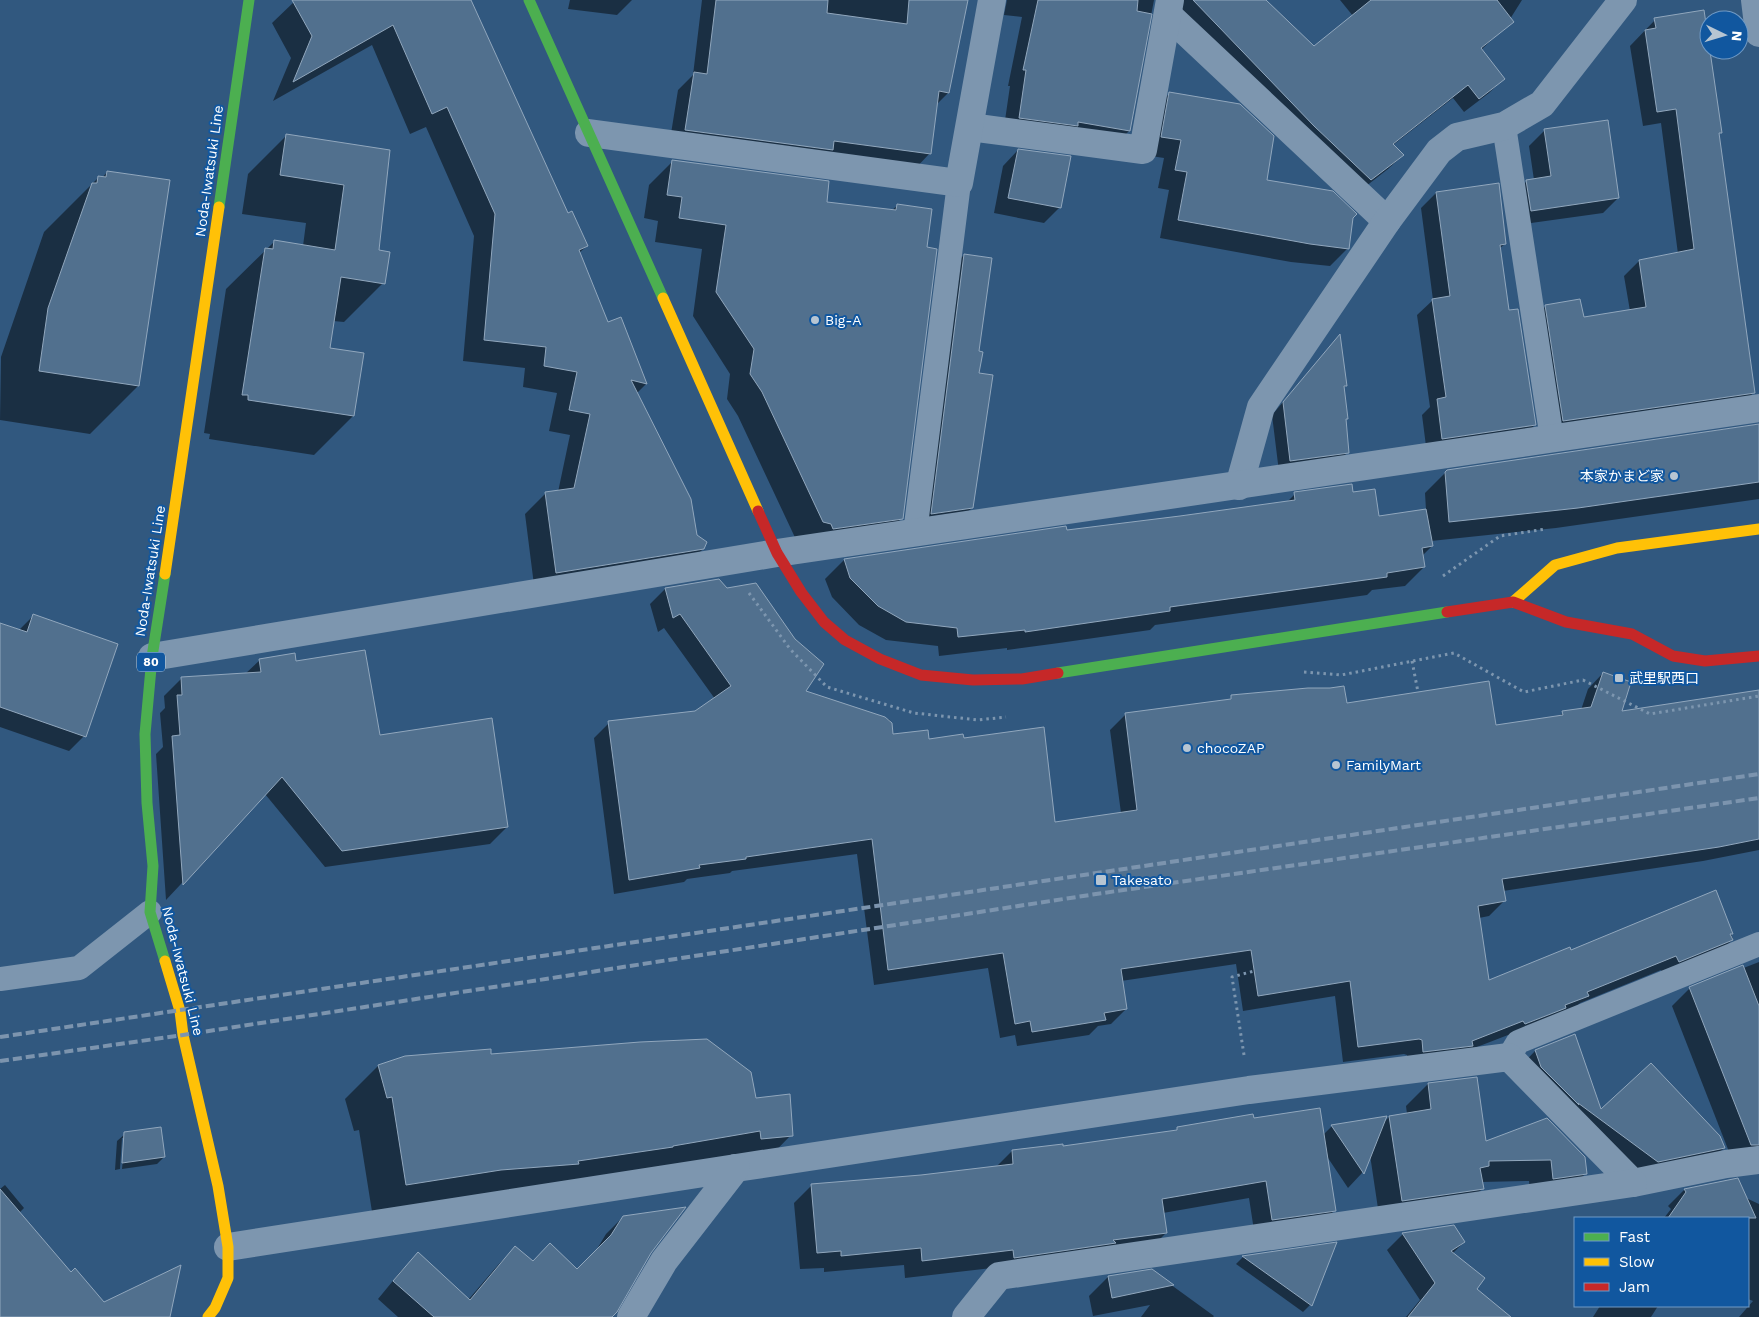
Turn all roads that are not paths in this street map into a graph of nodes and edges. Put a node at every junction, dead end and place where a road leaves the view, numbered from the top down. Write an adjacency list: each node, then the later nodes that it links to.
1 (249, 0): 21 (street, Noda-Iwatsuki Line / 80)
2 (529, 0): 10 (street)
3 (992, 0): 9 (street)
4 (1623, 0): 8 (street)
5 (1754, 0): 7 (street)
6 (1169, 8): 9 (street); 12 (street)
7 (1759, 33)
8 (1504, 126): 12 (street); 14 (lane)
9 (970, 127): 11 (street)
10 (589, 133): 11 (street); 18 (street)
11 (959, 183): 17 (lane)
12 (1387, 221): 15 (street)
13 (1759, 408): 14 (street)
14 (1552, 439): 15 (street)
15 (1238, 486): 17 (street)
16 (1759, 529): 19 (street)
17 (915, 533): 18 (street)
18 (778, 553): 19 (street); 21 (street)
19 (1513, 602): 20 (street)
20 (1759, 656)
21 (152, 657): 22 (street, Noda-Iwatsuki Line / 80)
22 (150, 912): 24 (lane); 29 (street, Noda-Iwatsuki Line / 80)
23 (1759, 944): 25 (lane)
24 (0, 979)
25 (1509, 1057): 27 (street); 28 (street)
26 (1759, 1160): 28 (street)
27 (736, 1168): 29 (street); 31 (street)
28 (1633, 1183): 32 (street)
29 (228, 1247): 30 (street, Noda-Iwatsuki Line / 80)
30 (208, 1317)
31 (631, 1317)
32 (966, 1317)

